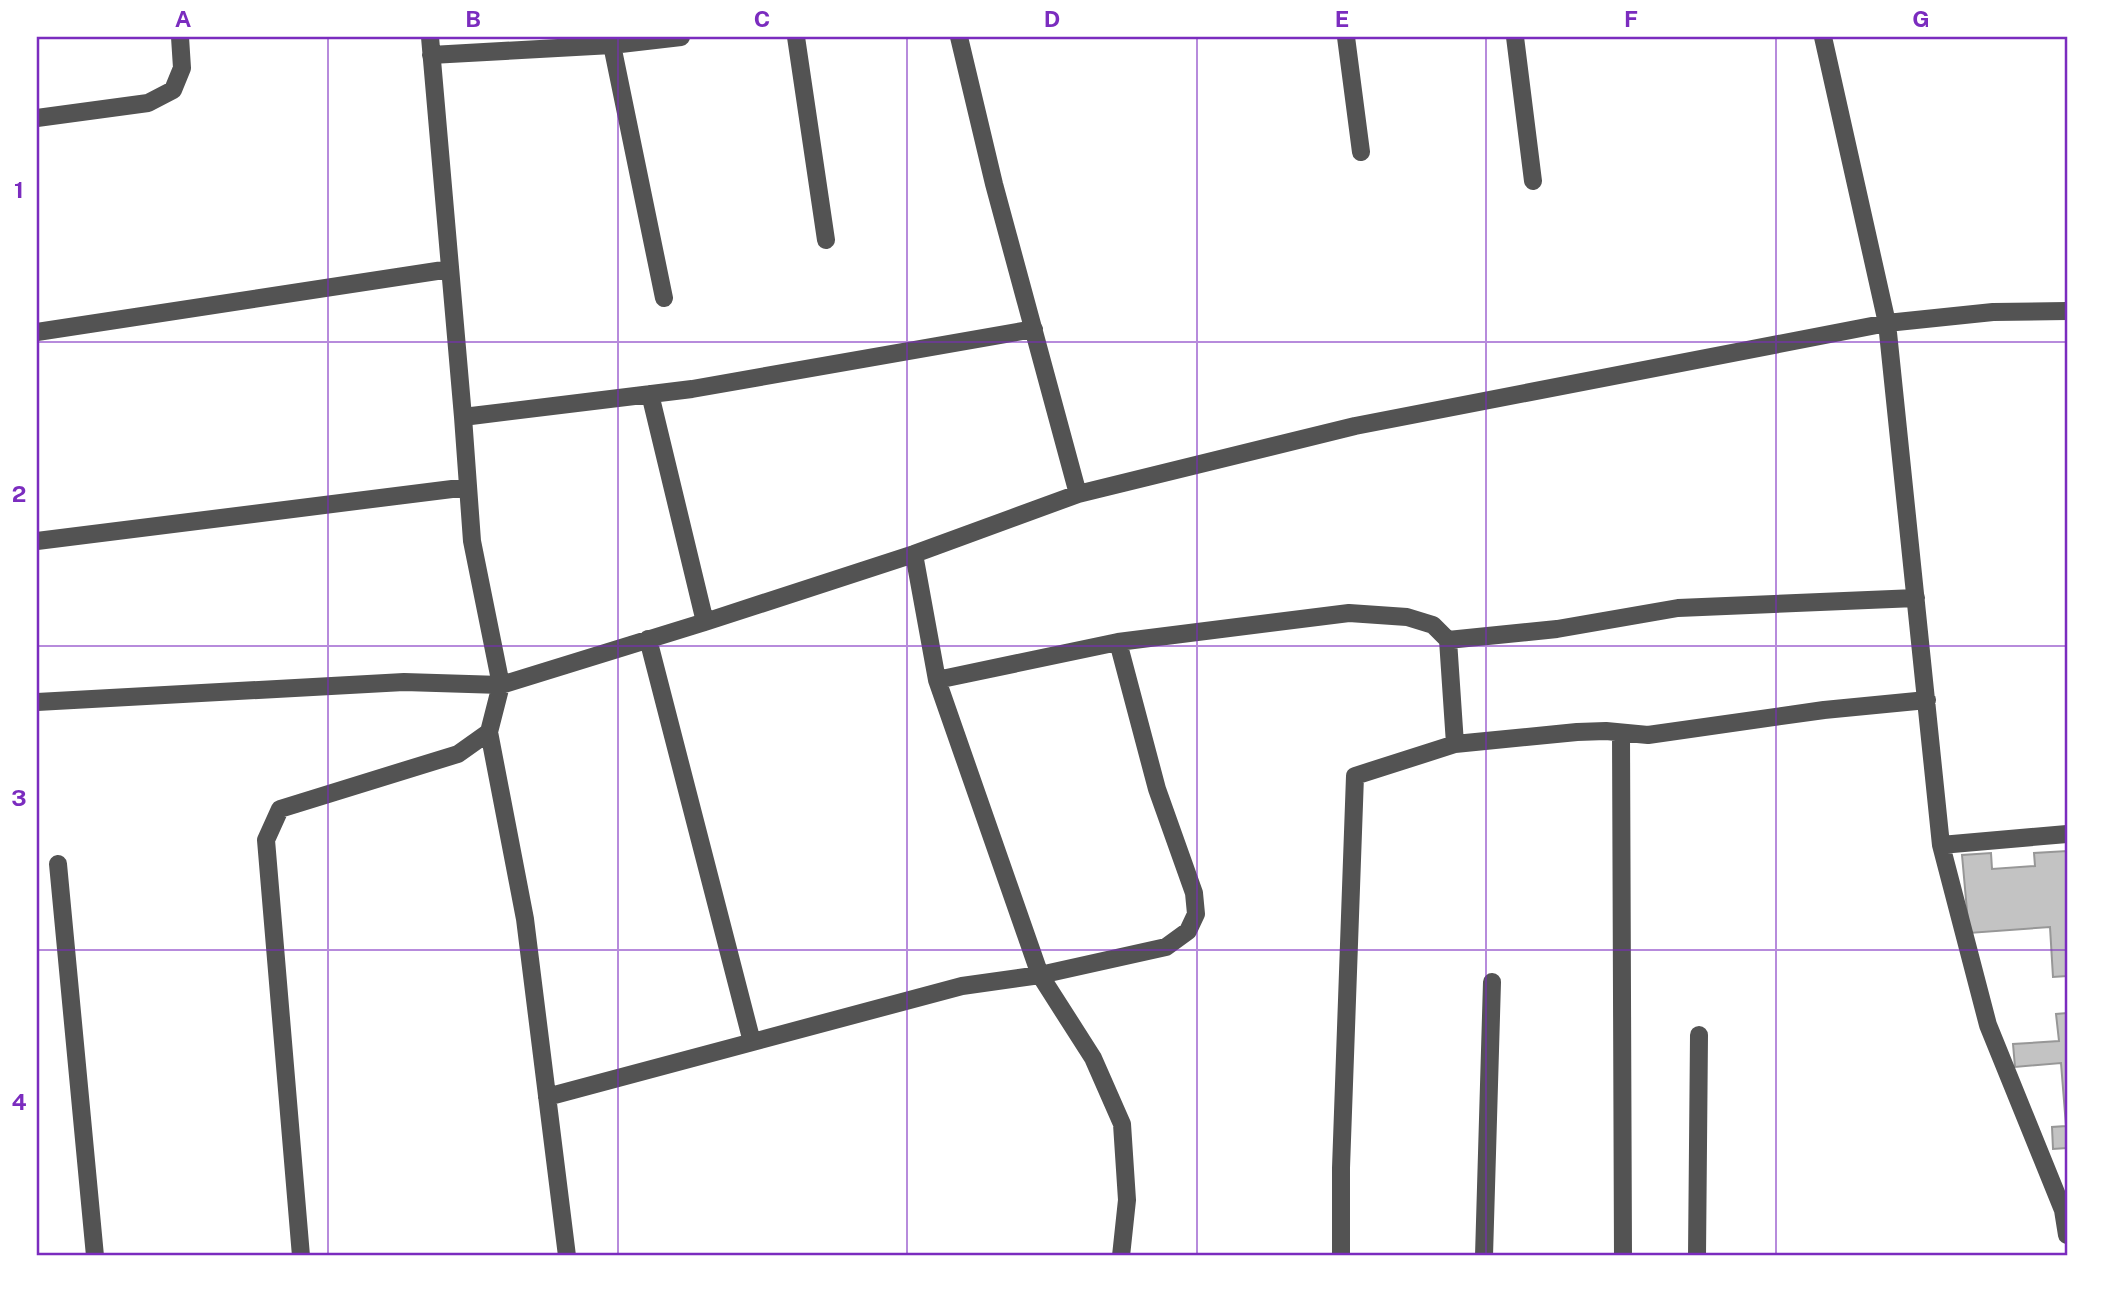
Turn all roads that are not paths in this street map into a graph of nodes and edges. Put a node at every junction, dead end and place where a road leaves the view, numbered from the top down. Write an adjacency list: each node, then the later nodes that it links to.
1 (180, 37): 10 (street)
2 (681, 37): 8 (street)
3 (796, 37): 13 (street)
4 (958, 37): 18 (street)
5 (1346, 37): 11 (street)
6 (1516, 37): 12 (street)
7 (1823, 37): 17 (street)
8 (612, 45): 9 (street); 15 (street)
9 (430, 46): 14 (street)
10 (37, 118)
11 (1361, 152)
12 (1532, 181)
13 (826, 240)
14 (450, 269): 19 (street); 21 (street)
15 (664, 298)
16 (2067, 311): 17 (street)
17 (1887, 323): 23 (street); 26 (street)
18 (1034, 329): 20 (street); 23 (street)
19 (37, 332)
20 (650, 394): 21 (street); 27 (street)
21 (463, 417): 22 (street)
22 (468, 486): 24 (street); 32 (street)
23 (1078, 494): 25 (street)
24 (37, 541)
25 (914, 554): 27 (street); 31 (street)
26 (1916, 598): 29 (street); 33 (street)
27 (705, 622): 28 (street)
28 (648, 639): 32 (street); 44 (street)
29 (1448, 640): 30 (street); 37 (street)
30 (1118, 642): 31 (street); 41 (street)
31 (937, 680): 41 (street)
32 (501, 685): 34 (street); 35 (street)
33 (1927, 701): 36 (street); 39 (street)
34 (37, 702)
35 (489, 732): 45 (street); 48 (street)
36 (1621, 733): 37 (street); 53 (street)
37 (1455, 744): 51 (street)
38 (2067, 834): 39 (street)
39 (1941, 845): 46 (street)
40 (58, 864): 47 (street)
41 (1040, 975): 44 (street); 50 (street)
42 (1492, 982): 52 (street)
43 (1699, 1035): 54 (street)
44 (752, 1042): 45 (street)
45 (547, 1097): 49 (street)
46 (2067, 1235)
47 (95, 1256)
48 (301, 1256)
49 (567, 1256)
50 (1121, 1256)
51 (1341, 1256)
52 (1484, 1256)
53 (1623, 1256)
54 (1697, 1256)

